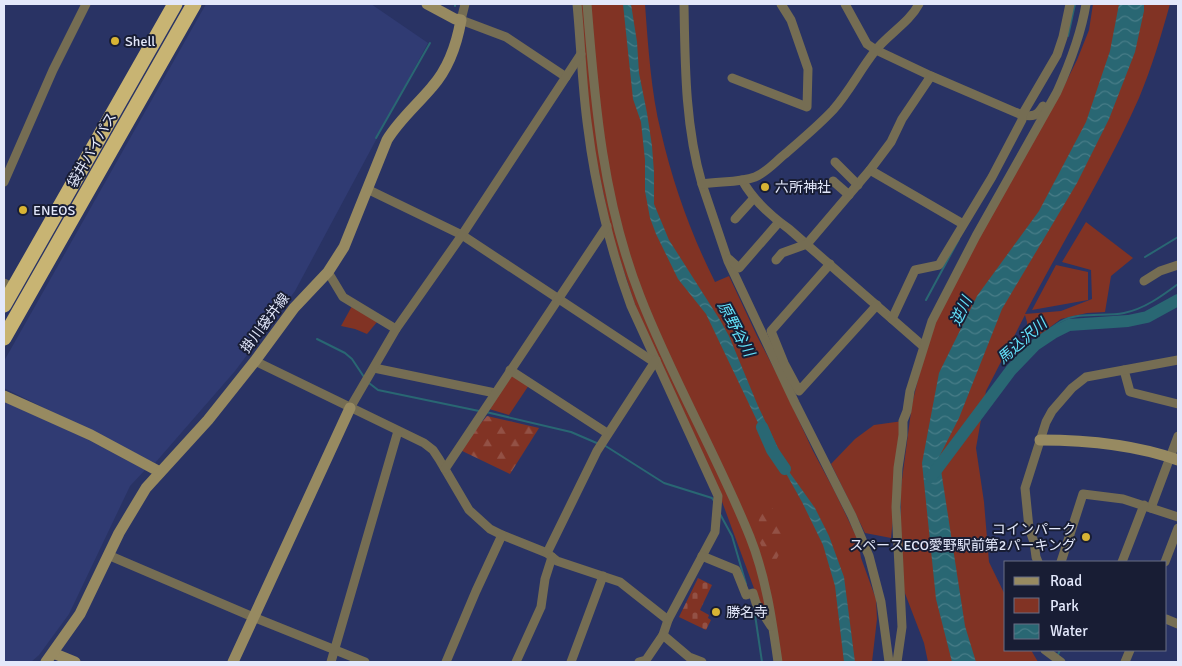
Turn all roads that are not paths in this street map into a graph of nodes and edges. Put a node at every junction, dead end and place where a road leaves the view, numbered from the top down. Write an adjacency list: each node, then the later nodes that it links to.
1 (86, 4): 26 (street)
2 (175, 4): 44 (highway, 袋井バイパス)
3 (194, 4): 50 (highway, 袋井バイパス)
4 (427, 4): 14 (main road)
5 (465, 4): 14 (street)
6 (578, 4): 16 (street)
7 (587, 4): 83 (street)
8 (684, 4): 27 (street)
9 (781, 4): 20 (street)
10 (845, 4): 15 (street)
11 (919, 4): 15 (street)
12 (1070, 4): 21 (street)
13 (1086, 4): 17 (street)
14 (461, 20): 19 (street); 29 (main road, 掛川袋井線)
15 (876, 50): 18 (street); 24 (street)
16 (581, 54): 19 (street); 35 (street)
17 (1068, 67): 21 (street); 51 (street)
18 (931, 76): 21 (street); 23 (street)
19 (566, 77): 36 (street)
20 (732, 78)
21 (1022, 114): 34 (street)
22 (835, 162): 28 (street)
23 (870, 170): 28 (street); 34 (street)
24 (742, 180): 27 (street); 31 (street)
25 (833, 181): 30 (street)
26 (4, 182)
27 (702, 184): 38 (street)
28 (858, 185): 30 (street)
29 (367, 189): 36 (street); 42 (main road, 掛川袋井線)
30 (849, 195): 37 (street)
31 (754, 198): 32 (street); 33 (street)
32 (735, 219)
33 (779, 222): 37 (street); 38 (street)
34 (963, 224): 48 (street)
35 (607, 226): 45 (street); 53 (street)
36 (462, 235): 45 (street); 49 (street)
37 (807, 244): 39 (street); 40 (street)
38 (727, 258): 99 (street)
39 (776, 260)
40 (830, 264): 47 (street); 47 (street)
41 (1178, 265): 43 (street)
42 (328, 272): 49 (street); 54 (main road, 掛川袋井線)
43 (1144, 281)
44 (9, 286): 46 (highway, 袋井バイパス)
45 (558, 298): 53 (street); 56 (street)
46 (4, 305)
47 (877, 305): 48 (street)
48 (892, 319): 51 (street)
49 (396, 329): 55 (street)
50 (4, 338)
51 (923, 346): 100 (street)
52 (1178, 360): 57 (street)
53 (655, 361): 63 (street); 75 (street)
54 (255, 362): 61 (street); 68 (main road, 掛川袋井線)
55 (374, 368): 58 (street); 61 (street)
56 (510, 370): 58 (street); 63 (street)
57 (1124, 370): 60 (street); 65 (street)
58 (495, 393): 67 (street)
59 (4, 396): 68 (main road)
60 (1178, 404)
61 (350, 408): 62 (street); 81 (main road)
62 (398, 431): 67 (street); 85 (street)
63 (608, 433): 74 (street)
64 (1178, 436): 66 (street)
65 (1040, 440): 66 (main road); 76 (street)
66 (1174, 458): 69 (street)
67 (445, 469): 72 (street)
68 (160, 472): 73 (main road, 掛川袋井線)
69 (1148, 507): 70 (street); 77 (street); 78 (street)
70 (1178, 517)
71 (1178, 528): 79 (street)
72 (502, 535): 74 (street); 93 (street)
73 (108, 555): 81 (street); 87 (main road, 掛川袋井線)
74 (549, 555): 80 (street); 94 (street)
75 (702, 556): 82 (street); 83 (street)
76 (1038, 561)
77 (1061, 561)
78 (1122, 561)
79 (1165, 561)
80 (603, 576): 82 (street); 95 (street)
81 (253, 617): 85 (street); 90 (main road)
82 (668, 620): 84 (street)
83 (774, 631): 98 (street)
84 (663, 635): 96 (street); 97 (street)
85 (336, 650): 91 (street); 92 (street)
86 (1046, 651): 101 (street)
87 (54, 653): 88 (main road, 掛川袋井線); 89 (main road)
88 (46, 662)
89 (74, 662)
90 (233, 662)
91 (331, 662)
92 (365, 662)
93 (446, 662)
94 (516, 662)
95 (571, 662)
96 (639, 662)
97 (702, 662)
98 (777, 662)
99 (889, 662)
100 (897, 662)
101 (1061, 662)

